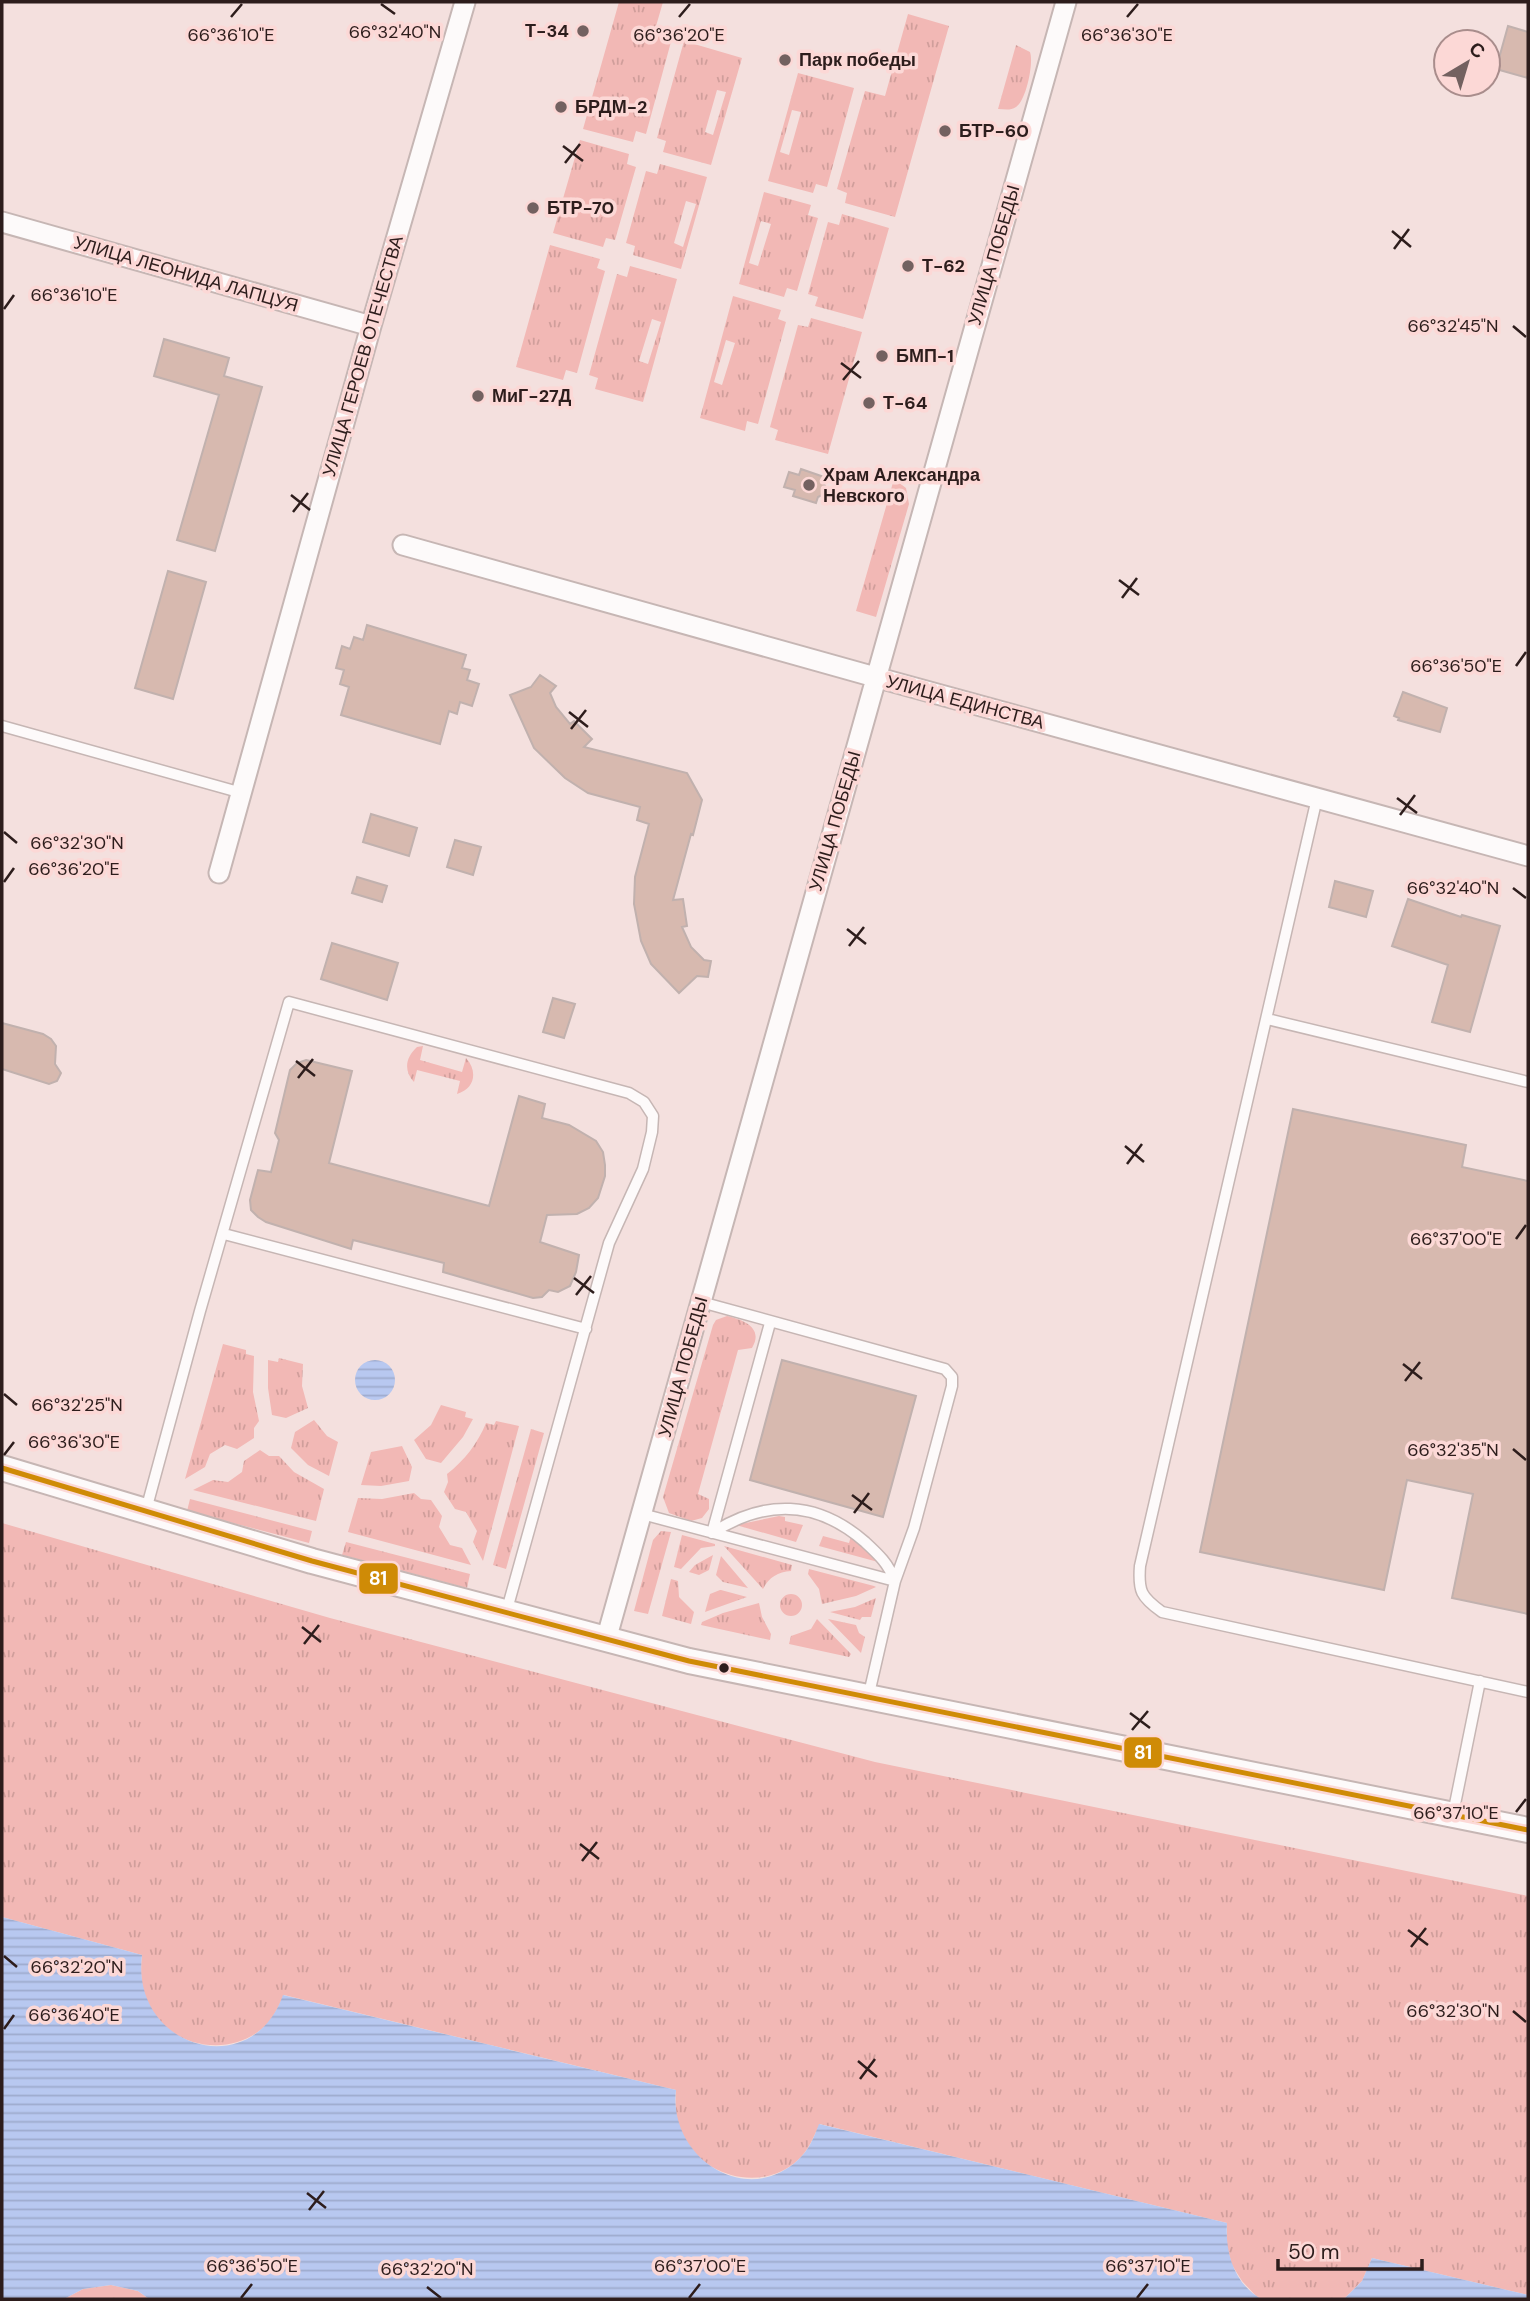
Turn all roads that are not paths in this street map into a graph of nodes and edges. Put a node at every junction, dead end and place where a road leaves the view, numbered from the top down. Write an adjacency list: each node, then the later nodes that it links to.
1 (465, 2): 4 (street, УЛИЦА ГЕРОЕВ ОТЕЧЕСТВА)
2 (1066, 2): 6 (street, УЛИЦА ПОБЕДЫ)
3 (2, 222): 4 (street, УЛИЦА ЛЕОНИДА ЛАПЦУЯ)
4 (371, 326): 8 (street, УЛИЦА ГЕРОЕВ ОТЕЧЕСТВА)
5 (403, 545): 6 (street, УЛИЦА ЕДИНСТВА)
6 (875, 677): 9 (street, УЛИЦА ЕДИНСТВА); 15 (street, УЛИЦА ПОБЕДЫ)
7 (2, 726): 8 (lane)
8 (242, 793): 11 (street, УЛИЦА ГЕРОЕВ ОТЕЧЕСТВА)
9 (1317, 798): 10 (street, УЛИЦА ЕДИНСТВА); 12 (lane)
10 (1528, 856)
11 (219, 873)
12 (1267, 1019): 13 (lane); 25 (lane)
13 (1528, 1082)
14 (224, 1234): 17 (lane); 17 (lane); 19 (lane)
15 (701, 1302): 16 (lane); 20 (street, УЛИЦА ПОБЕДЫ)
16 (770, 1323): 21 (lane); 22 (lane)
17 (586, 1329): 23 (lane)
18 (2, 1468): 19 (street)
19 (146, 1511): 23 (street)
20 (642, 1514): 21 (lane); 24 (street, УЛИЦА ПОБЕДЫ)
21 (712, 1533): 22 (lane); 22 (lane)
22 (895, 1581): 27 (lane)
23 (506, 1614): 24 (street)
24 (606, 1640): 27 (street)
25 (1480, 1681): 26 (lane); 28 (lane)
26 (1528, 1692)
27 (867, 1698): 28 (street)
28 (1453, 1814): 29 (street)
29 (1528, 1830)

